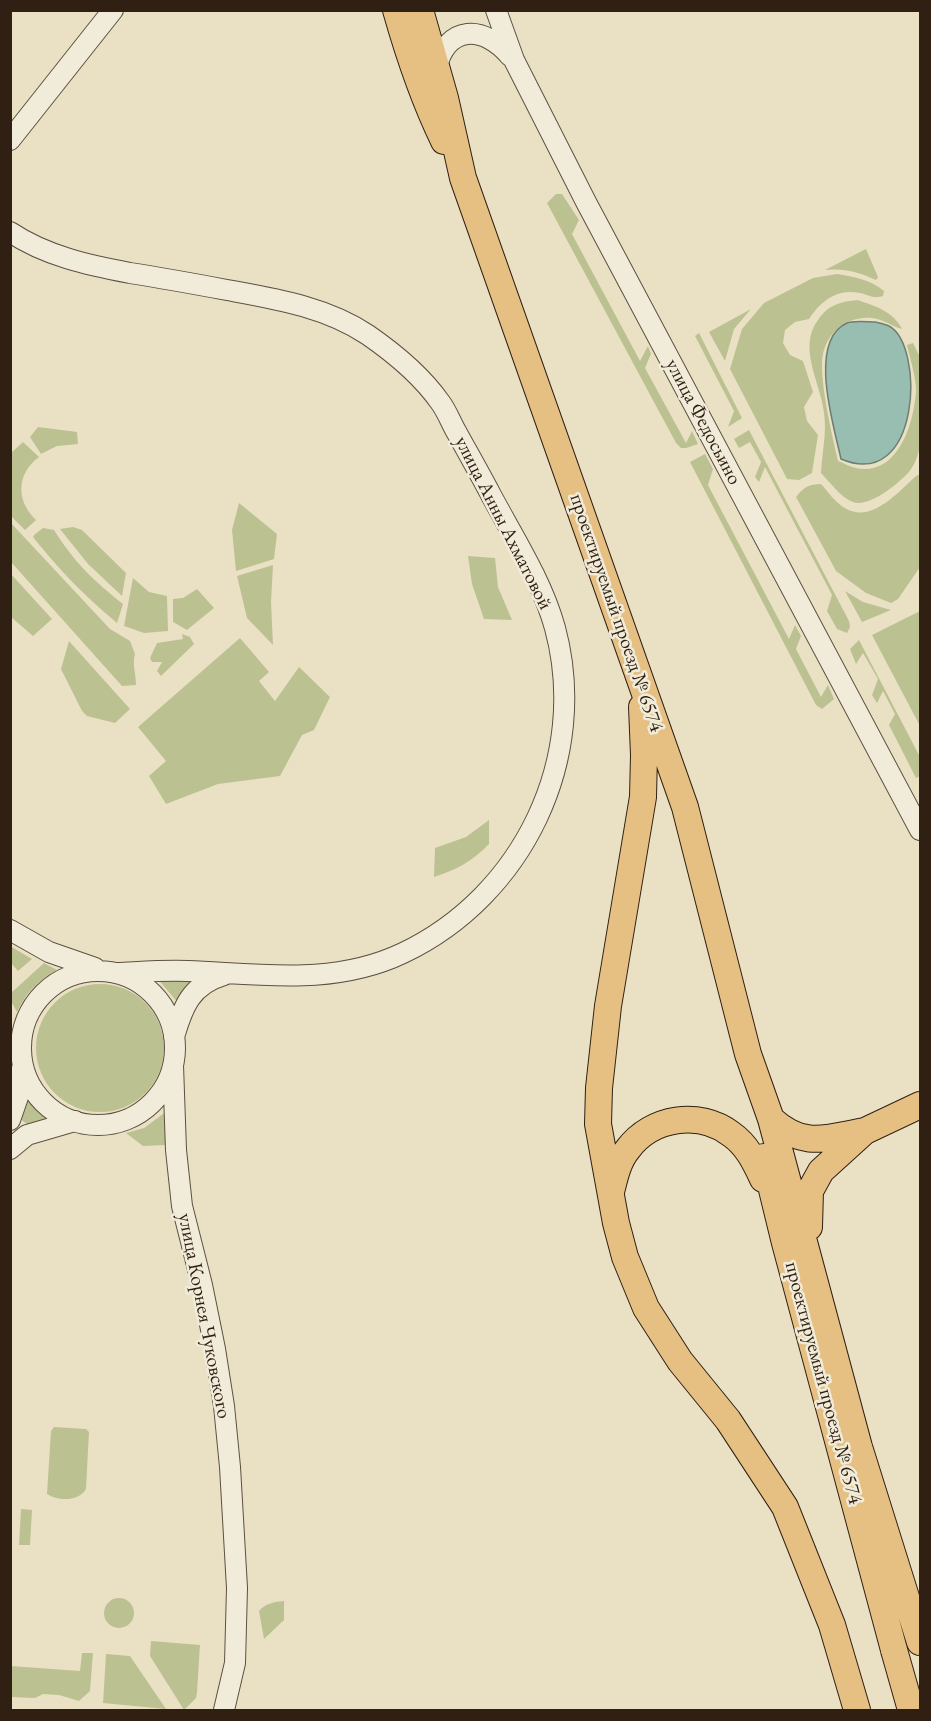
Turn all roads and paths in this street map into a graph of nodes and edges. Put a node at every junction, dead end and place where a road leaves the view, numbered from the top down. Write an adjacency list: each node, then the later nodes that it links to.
1 (113, 10): 7 (street)
2 (396, 10): 8 (main road, проектируемый проезд № 6574)
3 (420, 10): 6 (main road, проектируемый проезд № 6574)
4 (496, 12): 5 (street, улица Федосьино)
5 (514, 60): 6 (street); 11 (street, улица Федосьино)
6 (436, 69): 8 (main road, проектируемый проезд № 6574)
7 (10, 140)
8 (463, 178): 10 (main road, проектируемый проезд № 6574)
9 (10, 232): 14 (street, улица Анны Ахматовой)
10 (640, 680): 17 (main road, проектируемый проезд № 6574); 26 (main road)
11 (921, 830)
12 (10, 930): 13 (street)
13 (112, 973): 14 (street, улица Анны Ахматовой); 16 (street, улица Корнея Чуковского); 18 (street)
14 (230, 973): 16 (street, улица Анны Ахматовой)
15 (10, 1012): 18 (street, улица Корнея Чуковского)
16 (174, 1038): 19 (street, улица Корнея Чуковского)
17 (748, 1053): 21 (main road, проектируемый проезд № 6574); 27 (main road, проектируемый проезд № 6574)
18 (22, 1054): 22 (street); 23 (street, улица Корнея Чуковского)
19 (173, 1065): 23 (street, улица Корнея Чуковского); 30 (street, улица Корнея Чуковского)
20 (921, 1105): 24 (main road)
21 (771, 1119): 24 (main road); 28 (main road, проектируемый проезд № 6574)
22 (10, 1120)
23 (75, 1121): 25 (street)
24 (865, 1131): 28 (main road)
25 (10, 1149)
26 (611, 1192): 27 (main road); 31 (main road)
27 (774, 1199): 32 (main road, проектируемый проезд № 6574, bridge)
28 (810, 1264): 29 (main road, проектируемый проезд № 6574)
29 (921, 1642)
30 (225, 1710)
31 (857, 1710)
32 (911, 1710)

